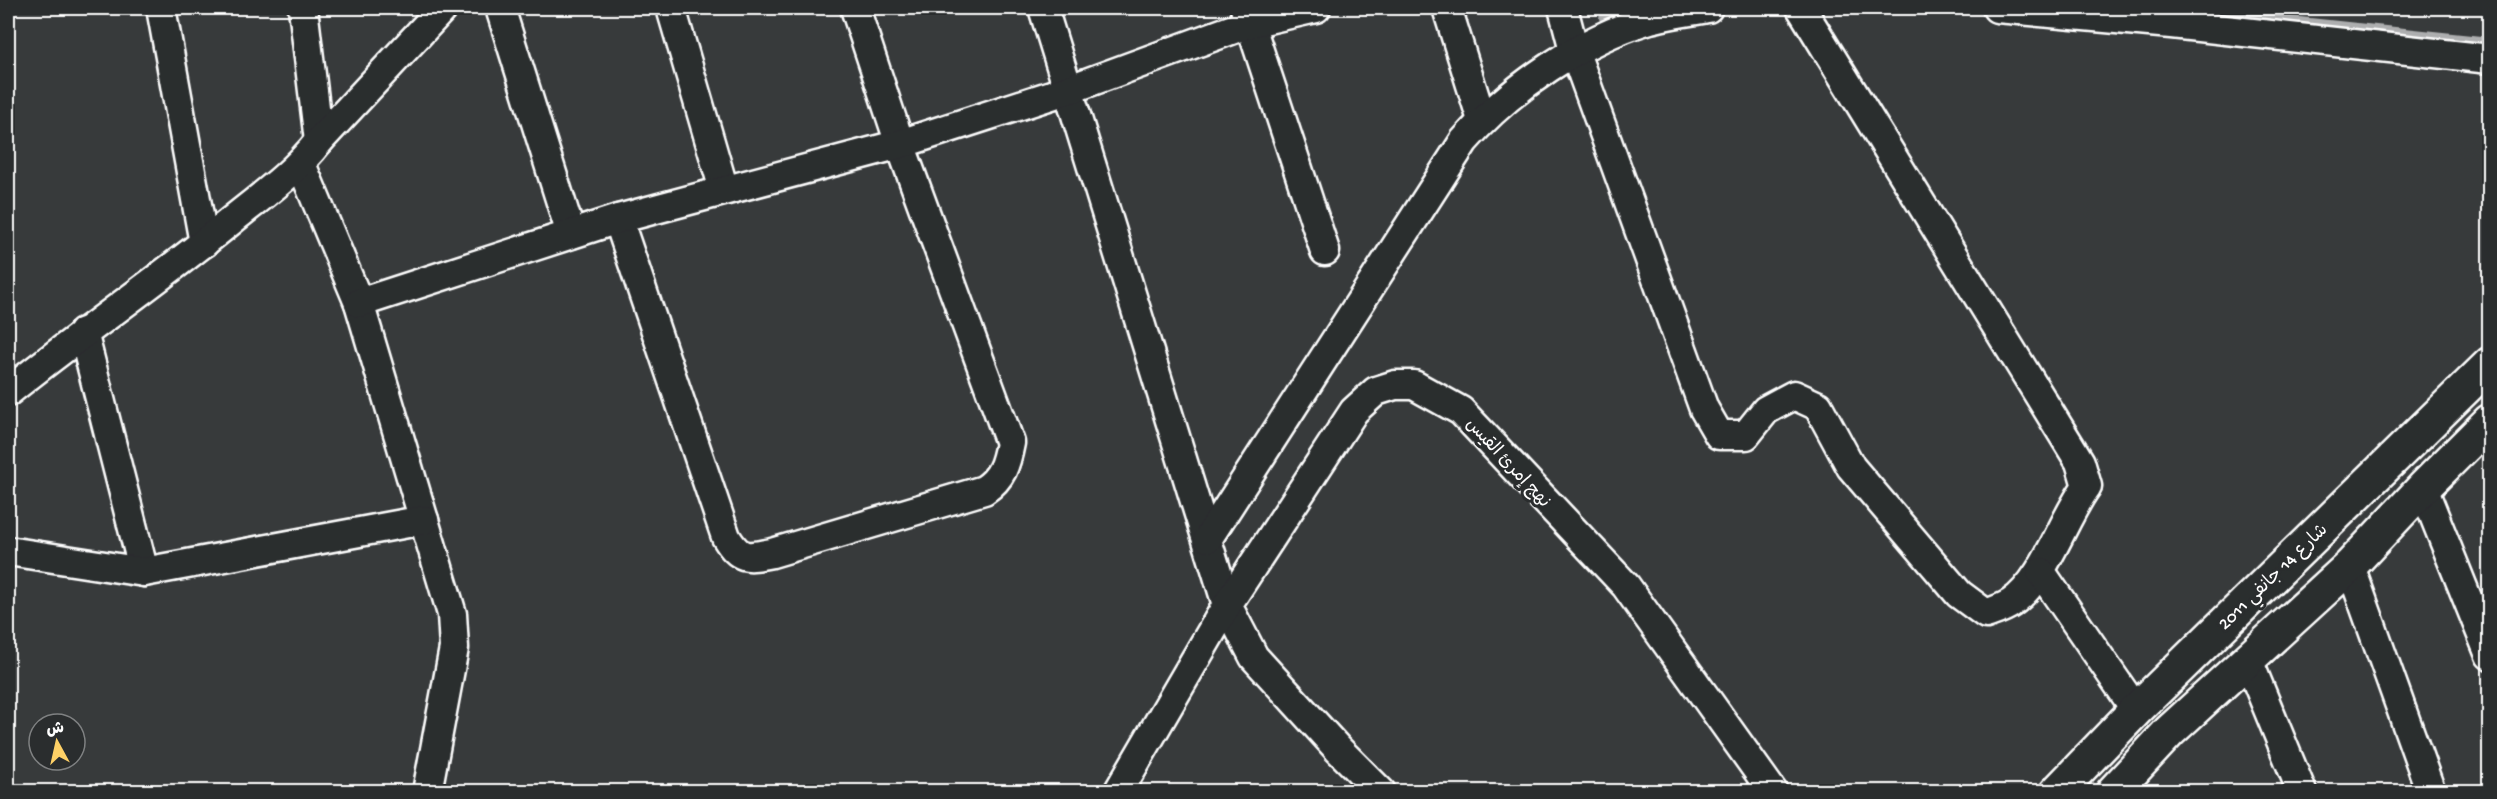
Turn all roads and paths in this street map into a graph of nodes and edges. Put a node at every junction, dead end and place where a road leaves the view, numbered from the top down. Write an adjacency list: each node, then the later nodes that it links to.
1 (161, 8): 25 (street)
2 (303, 8): 19 (street)
3 (443, 8): 19 (street)
4 (500, 8): 24 (street)
5 (671, 8): 22 (street)
6 (855, 8): 20 (street)
7 (1043, 8): 17 (street)
8 (1316, 8): 14 (street)
9 (1447, 8): 18 (street)
10 (1563, 8): 15 (street)
11 (1708, 8): 15 (street)
12 (1801, 8): 38 (street)
13 (1997, 8): 16 (street)
14 (1248, 15): 17 (street); 26 (street)
15 (1574, 50): 18 (street); 38 (street)
16 (2490, 59)
17 (1070, 90): 20 (street); 34 (street)
18 (1482, 120): 34 (street)
19 (320, 141): 21 (street)
20 (900, 144): 22 (street); 23 (street)
21 (301, 164): 25 (street); 27 (street)
22 (724, 190): 23 (street)
23 (618, 219): 24 (street)
24 (571, 234): 27 (street)
25 (204, 243): 28 (street)
26 (1325, 251)
27 (359, 303): 33 (street)
28 (83, 332): 30 (street); 37 (street)
29 (2490, 364): 42 (main road, شارع 14 جانفي 2011)
30 (8, 392)
31 (2490, 421): 32 (main road)
32 (2423, 488): 36 (main road); 40 (street)
33 (424, 520): 37 (street); 43 (street)
34 (1208, 538): 39 (street)
35 (8, 551): 37 (street)
36 (2350, 566): 41 (main road); 50 (street)
37 (144, 572)
38 (2041, 572): 42 (street)
39 (1227, 605): 44 (street, نهج إمرئ القيس); 45 (street); 46 (street, نهج إمرئ القيس)
40 (2490, 655)
41 (2248, 660): 48 (main road); 49 (street)
42 (2136, 710): 47 (main road, شارع 14 جانفي 2011)
43 (427, 792)
44 (1118, 792)
45 (1381, 792)
46 (1773, 792)
47 (2057, 792)
48 (2113, 792)
49 (2302, 792)
50 (2431, 792)

